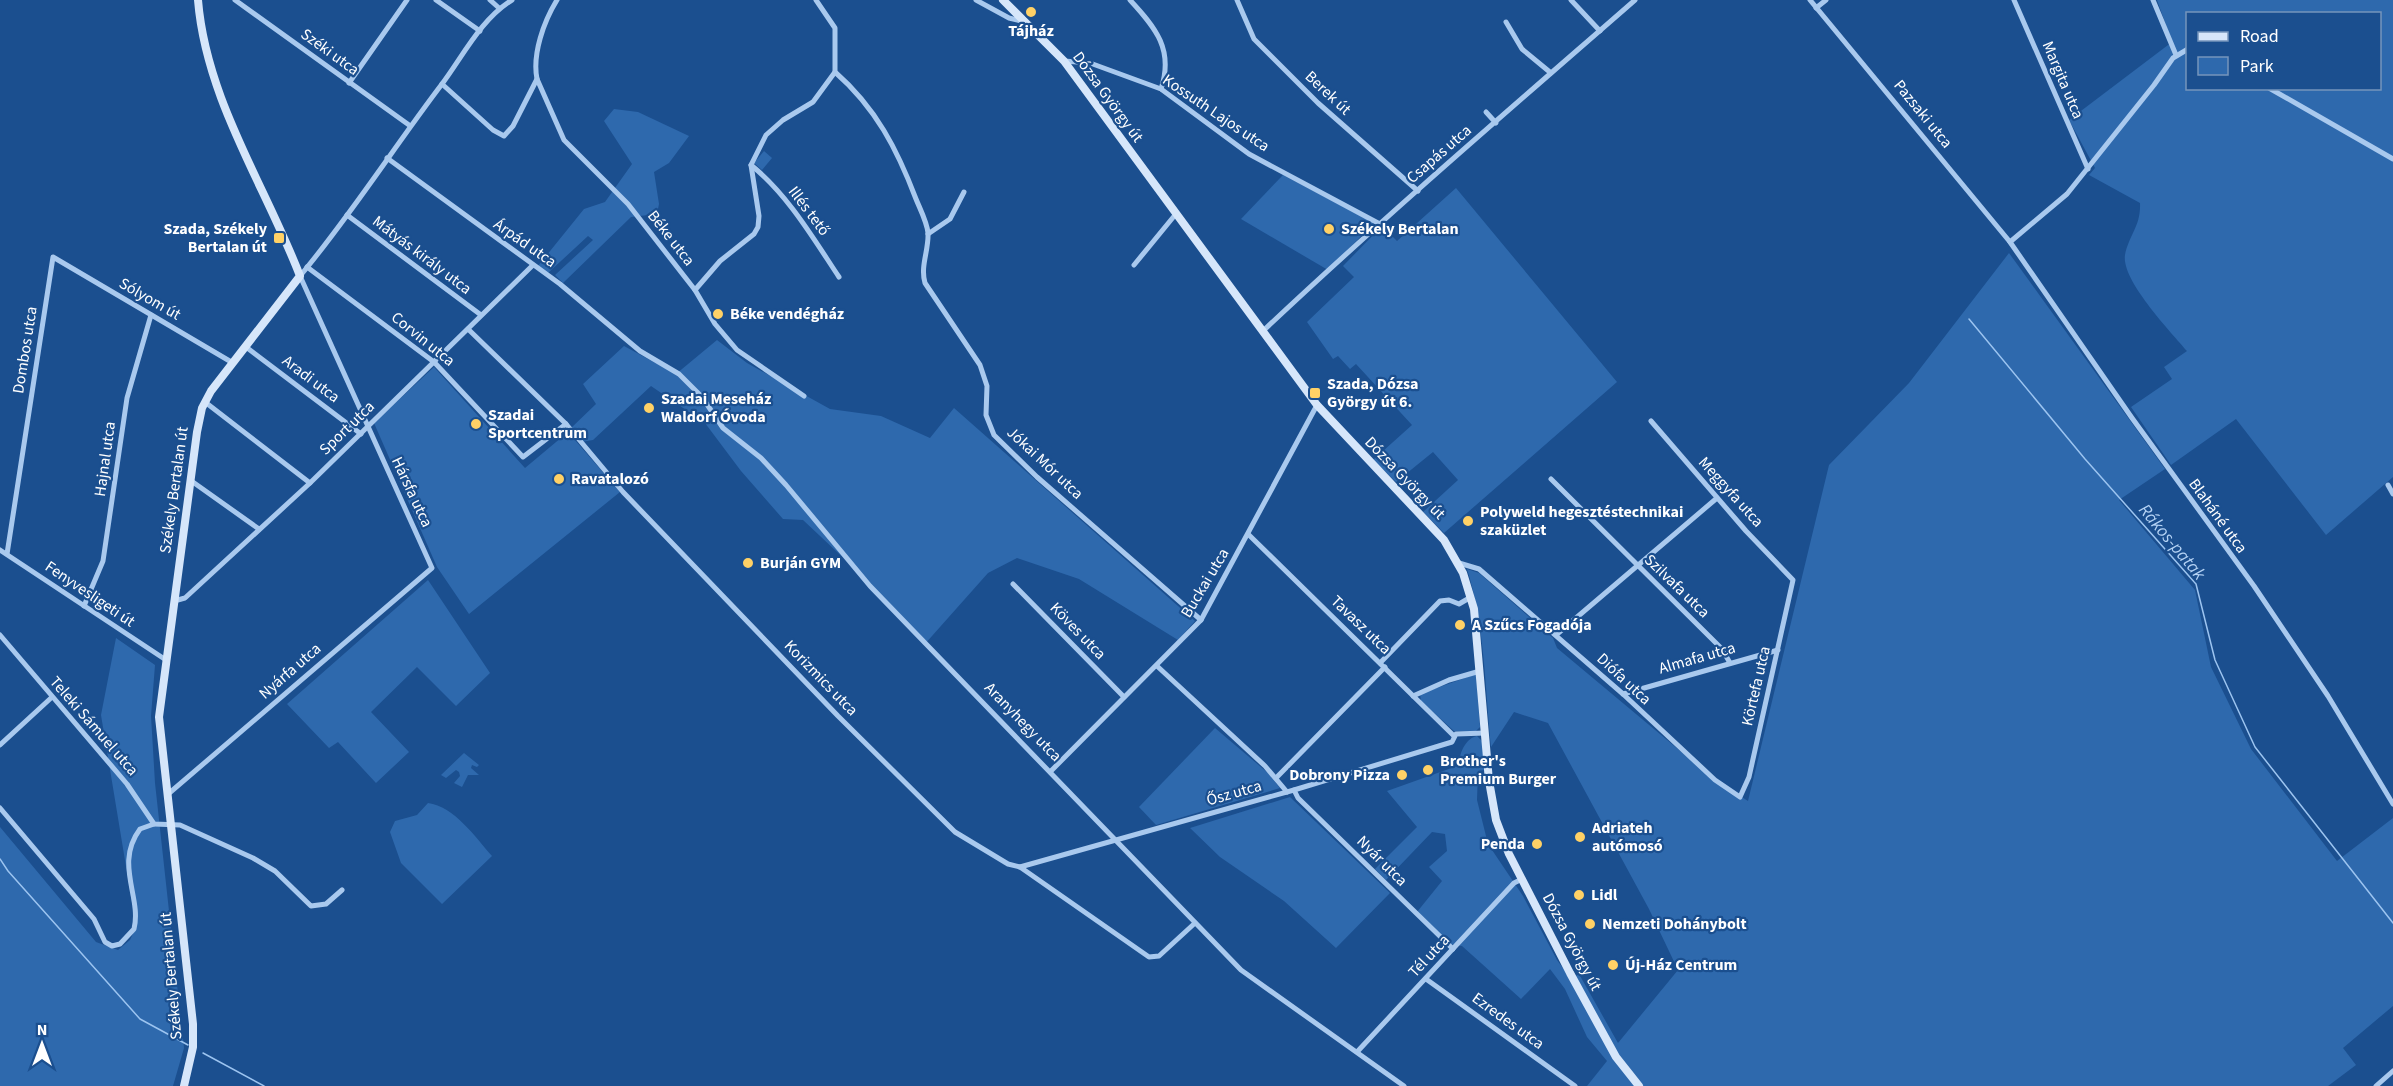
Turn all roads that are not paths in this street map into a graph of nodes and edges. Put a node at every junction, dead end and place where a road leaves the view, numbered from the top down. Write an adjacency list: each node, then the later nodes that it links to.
1 (198, 0): 54 (main road)
2 (235, 0): 31 (street, Széki utca)
3 (407, 0): 31 (street)
4 (436, 0): 23 (street)
5 (490, 0): 19 (street)
6 (512, 0): 19 (street, Székely Bertalan út)
7 (557, 0): 30 (street, Béke utca)
8 (816, 0): 28 (street)
9 (976, 0): 21 (street)
10 (1003, 0): 21 (main road, Dózsa György út)
11 (1130, 0): 33 (street)
12 (1238, 0): 42 (street, Berek út)
13 (1571, 0): 24 (street)
14 (1635, 0): 24 (street, Csapás utca)
15 (1810, 0): 20 (street, Pazsaki utca)
16 (1826, 0): 20 (street)
17 (2014, 0): 41 (street, Margita utca)
18 (2153, 0): 26 (street)
19 (499, 8): 23 (street, Székely Bertalan út)
20 (1816, 8): 48 (street, Pazsaki utca)
21 (1026, 22): 27 (main road, Dózsa György út)
22 (1506, 22): 29 (street)
23 (480, 31): 32 (street, Székely Bertalan út)
24 (1600, 31): 29 (street, Csapás utca)
25 (2186, 49): 26 (street)
26 (2176, 55): 41 (street)
27 (1064, 61): 33 (street, Kossuth Lajos utca); 45 (main road, Dózsa György út)
28 (836, 72): 40 (street); 47 (street, Jókai Mór utca)
29 (1551, 73): 36 (street, Csapás utca)
30 (537, 79): 32 (street, Béke utca); 55 (street, Béke utca)
31 (349, 83): 37 (street, Széki utca)
32 (442, 84): 37 (street, Székely Bertalan út)
33 (1161, 89): 46 (street, Kossuth Lajos utca)
34 (2272, 90): 39 (street)
35 (1486, 112): 36 (street)
36 (1496, 123): 42 (street, Csapás utca)
37 (409, 125): 38 (street, Székely Bertalan út)
38 (387, 158): 44 (street, Székely Bertalan út); 50 (street, Árpád utca)
39 (2393, 159)
40 (751, 165): 53 (street, Illés tető); 55 (street)
41 (2088, 169): 48 (street)
42 (1418, 191): 46 (street, Csapás utca)
43 (964, 192): 47 (street)
44 (347, 215): 52 (street, Székely Bertalan út); 57 (street, Mátyás király utca)
45 (1175, 215): 51 (street); 59 (main road, Dózsa György út)
46 (1378, 223): 59 (street, Csapás utca)
47 (928, 234): 89 (street, Jókai Mór utca)
48 (2012, 245): 110 (street, Blaháné utca)
49 (53, 257): 56 (street, Sólyom út); 80 (street, Dombos utca)
50 (533, 265): 57 (street, Sport utca); 61 (street, Árpád utca)
51 (1134, 266)
52 (307, 267): 54 (street, Székely Bertalan út); 62 (street, Corvin utca)
53 (839, 278)
54 (301, 280): 60 (main road, Székely Bertalan út); 69 (street, Hársfa utca)
55 (695, 290): 64 (street, Béke utca)
56 (151, 315): 63 (street, Sólyom út); 88 (street, Hajnal utca)
57 (481, 315): 58 (street, Sport utca)
58 (468, 329): 62 (street, Sport utca); 68 (street, Korizmics utca)
59 (1263, 331): 66 (main road, Dózsa György út)
60 (246, 347): 63 (main road, Székely Bertalan út); 70 (street, Aradi utca)
61 (645, 354): 105 (street, Aranyhegy utca)
62 (434, 362): 68 (street, Corvin utca); 69 (street, Sport utca)
63 (233, 363): 65 (main road, Székely Bertalan út)
64 (804, 396)
65 (205, 402): 72 (main road, Székely Bertalan út); 73 (street)
66 (1317, 405): 78 (street, Buckai utca); 81 (main road, Dózsa György út)
67 (1651, 421): 76 (street, Meggyfa utca)
68 (566, 424): 115 (street, Korizmics utca)
69 (367, 427): 70 (street, Sport utca); 83 (street, Hársfa utca)
70 (360, 434): 73 (street, Sport utca)
71 (1551, 479): 82 (street, Szilvafa utca)
72 (190, 480): 77 (street); 87 (main road, Székely Bertalan út)
73 (310, 483): 77 (street, Sport utca)
74 (2388, 485): 75 (street)
75 (2393, 494)
76 (1717, 498): 82 (street); 84 (street, Meggyfa utca)
77 (259, 529): 87 (street, Sport utca)
78 (1249, 535): 89 (street, Buckai utca); 95 (street, Tavasz utca)
79 (0, 550): 80 (street, Fenyvesligeti út)
80 (7, 554): 88 (street, Fenyvesligeti út)
81 (1459, 563): 86 (main road, Dózsa György út); 91 (street, Diófa utca)
82 (1636, 565): 91 (street); 94 (street, Szilvafa utca)
83 (432, 568): 108 (street, Nyárfa utca)
84 (1793, 579): 92 (street, Körtefa utca)
85 (1013, 584): 100 (street, Köves utca)
86 (1471, 597): 95 (street); 97 (main road, Dózsa György út)
87 (174, 601): 93 (main road, Székely Bertalan út)
88 (84, 606): 93 (street, Fenyvesligeti út)
89 (1201, 620): 96 (street, Buckai utca)
90 (0, 635): 101 (street, Teleki Sámuel utca)
91 (1556, 635): 98 (street, Diófa utca)
92 (1778, 650): 94 (street, Almafa utca); 109 (street, Körtefa utca)
93 (166, 660): 108 (main road, Székely Bertalan út)
94 (1730, 663): 98 (street, Almafa utca)
95 (1382, 665): 99 (street, Tavasz utca); 106 (street)
96 (1157, 666): 100 (street, Buckai utca); 106 (street, Nyár utca)
97 (1480, 671): 99 (street); 102 (main road, Dózsa György út)
98 (1623, 694): 109 (street, Diófa utca)
99 (1413, 696): 103 (street, Tavasz utca)
100 (1124, 697): 105 (street, Buckai utca)
101 (51, 698): 104 (street); 112 (street, Teleki Sámuel utca)
102 (1485, 733): 103 (street, Ősz utca); 116 (main road, Dózsa György út)
103 (1454, 736): 107 (street, Ősz utca)
104 (0, 745)
105 (1051, 771): 114 (street, Aranyhegy utca)
106 (1276, 778): 107 (street, Nyár utca)
107 (1291, 791): 114 (street, Ősz utca); 119 (street, Nyár utca)
108 (167, 795): 113 (main road, Székely Bertalan út)
109 (1740, 797)
110 (2393, 804)
111 (0, 808): 112 (street)
112 (154, 824): 113 (street)
113 (171, 826): 117 (street); 123 (main road, Székely Bertalan út)
114 (1116, 841): 115 (street, Ősz utca); 118 (street, Aranyhegy utca)
115 (1020, 867): 118 (street, Korizmics utca)
116 (1522, 879): 119 (street, Tél utca); 126 (main road, Dózsa György út)
117 (342, 890)
118 (1196, 923): 121 (street, Aranyhegy utca)
119 (1453, 950): 120 (street, Tél utca)
120 (1426, 979): 121 (street, Tél utca); 125 (street, Ezredes utca)
121 (1357, 1052): 124 (street, Aranyhegy utca)
122 (2393, 1071): 127 (street)
123 (184, 1086)
124 (1404, 1086)
125 (1575, 1086)
126 (1639, 1086)
127 (2376, 1086)

